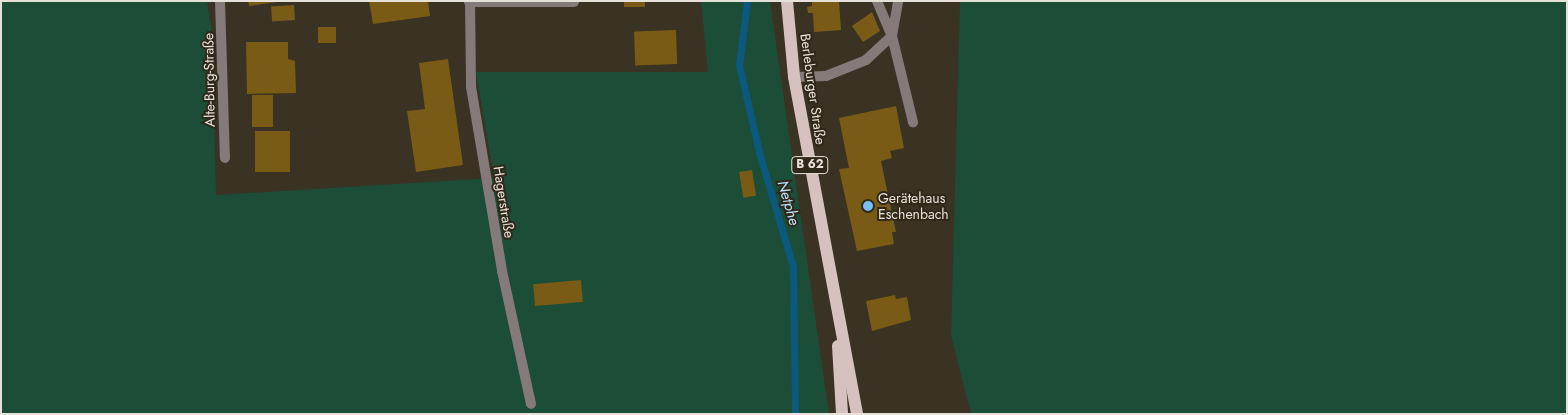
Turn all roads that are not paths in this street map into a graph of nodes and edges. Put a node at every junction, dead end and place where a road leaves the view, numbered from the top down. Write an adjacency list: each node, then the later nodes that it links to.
1 (220, 1): 10 (street, Alte-Burg-Straße)
2 (787, 1): 8 (main road, Berleburger Straße / B 62)
3 (877, 1): 7 (street)
4 (898, 1): 7 (street)
5 (470, 2): 6 (street); 12 (street, Hagerstraße)
6 (574, 2)
7 (892, 36): 8 (street); 9 (street)
8 (794, 77): 11 (main road, Berleburger Straße / B 62)
9 (913, 122)
10 (225, 158)
11 (839, 329): 13 (main road, Berleburger Straße / B 62); 14 (main road, Berleburger Straße / B 62)
12 (531, 404)
13 (842, 414)
14 (857, 414)

